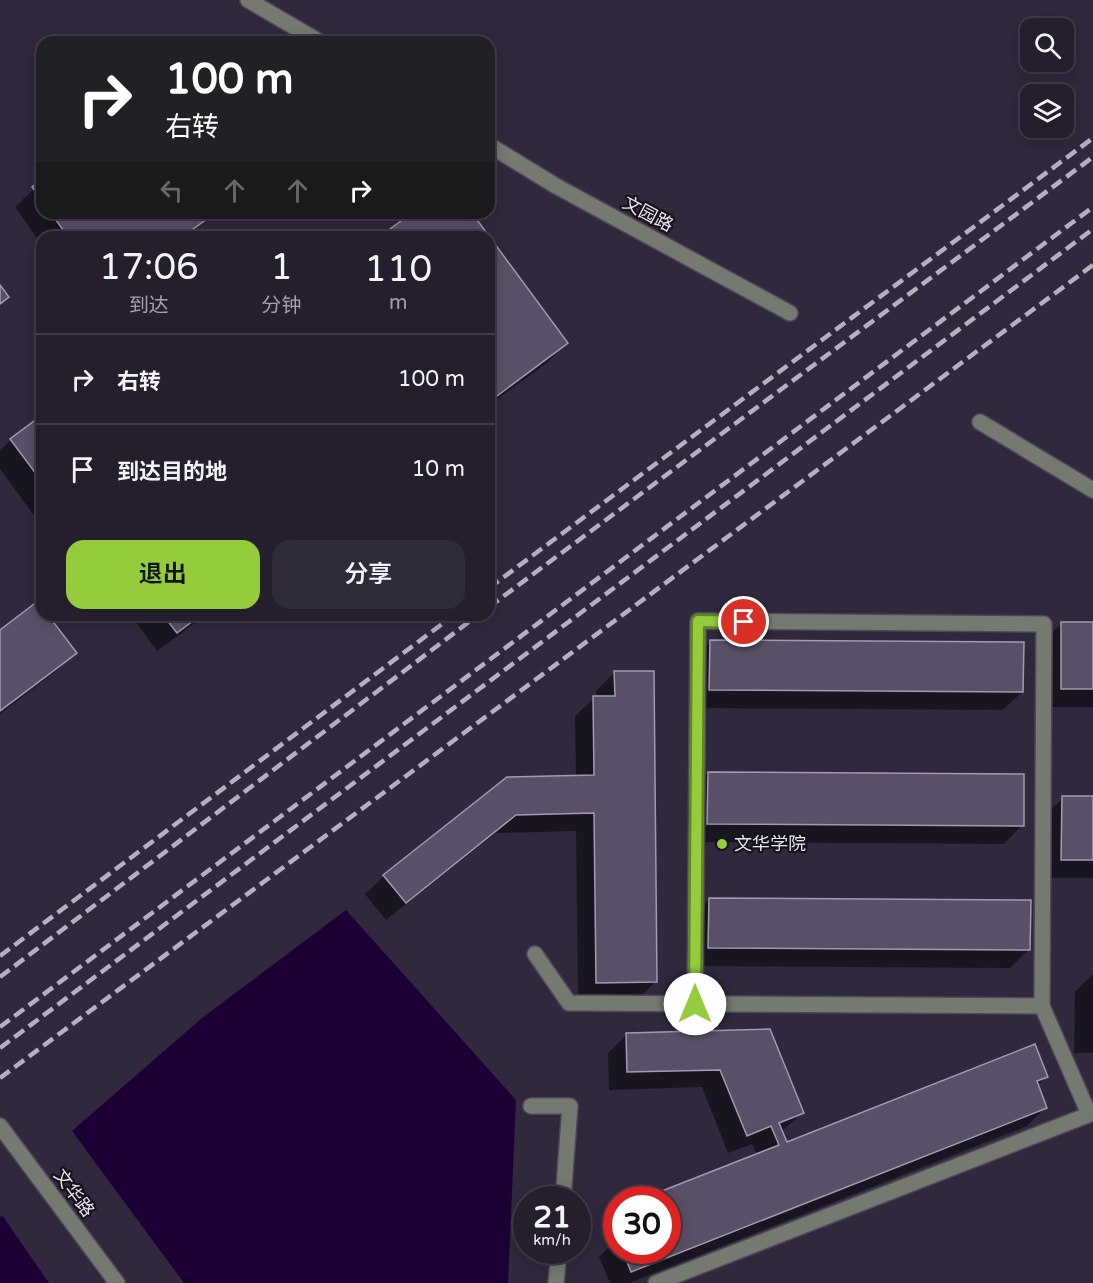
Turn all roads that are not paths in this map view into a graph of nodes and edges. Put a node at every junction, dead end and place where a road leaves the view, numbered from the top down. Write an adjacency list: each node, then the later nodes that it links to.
1 (248, 0): 2 (street)
2 (310, 36)
3 (495, 149): 4 (street, 文园路)
4 (790, 313)
5 (980, 422): 6 (street)
6 (1093, 490)
7 (536, 954): 8 (street)
8 (695, 1004): 9 (street); 9 (street)
9 (1042, 1006): 11 (street)
10 (531, 1106): 13 (street)
11 (1091, 1114): 17 (street)
12 (0, 1126): 15 (street, 文华路)
13 (564, 1186)
14 (558, 1264): 16 (street)
15 (117, 1283)
16 (556, 1283)
17 (656, 1283)

